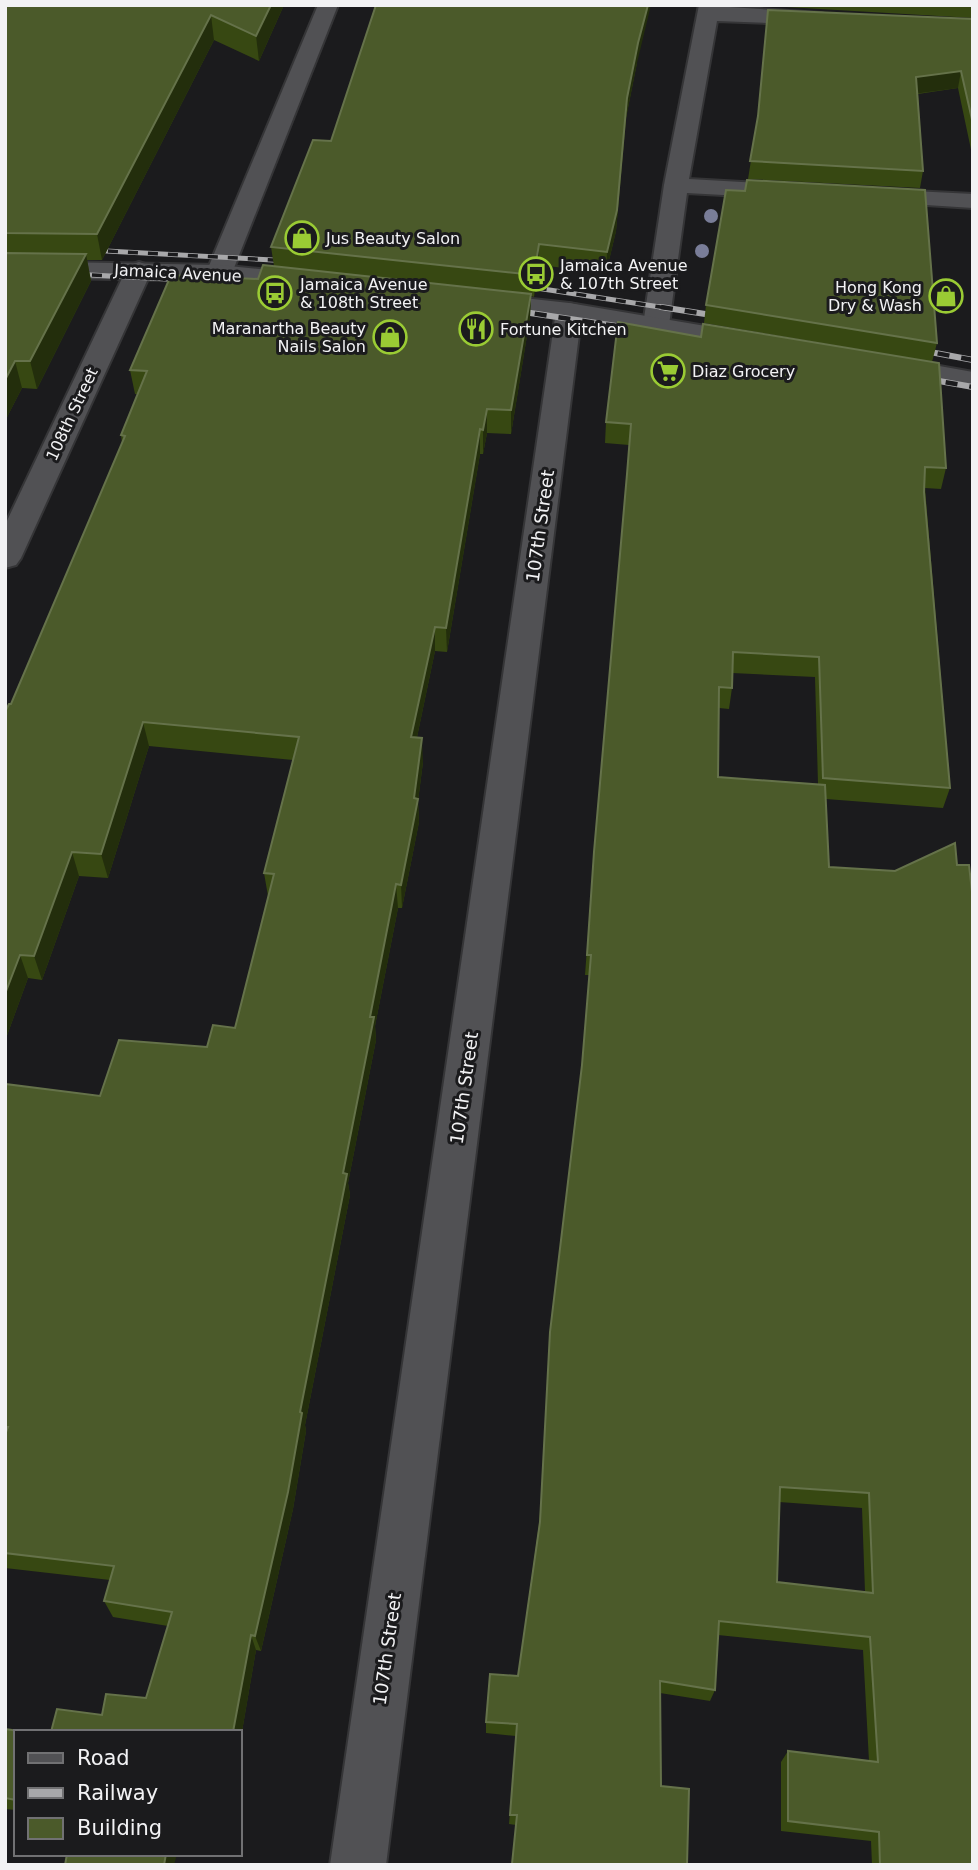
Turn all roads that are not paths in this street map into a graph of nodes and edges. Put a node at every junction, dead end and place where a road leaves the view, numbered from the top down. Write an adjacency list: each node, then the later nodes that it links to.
1 (328, 5): 10 (street)
2 (708, 10): 3 (street); 4 (street)
3 (839, 20)
4 (676, 185): 5 (street); 14 (street)
5 (822, 193)
6 (849, 194): 7 (street)
7 (973, 201)
8 (5, 268): 9 (street, Jamaica Avenue)
9 (139, 270): 10 (street, Jamaica Avenue); 18 (street, 108th Street)
10 (219, 273): 11 (street, Jamaica Avenue)
11 (332, 285)
12 (452, 298): 13 (street)
13 (569, 311): 14 (street); 19 (street, 107th Street)
14 (656, 325): 15 (street)
15 (776, 346)
16 (869, 362): 17 (street)
17 (973, 380)
18 (5, 558)
19 (358, 1865)

